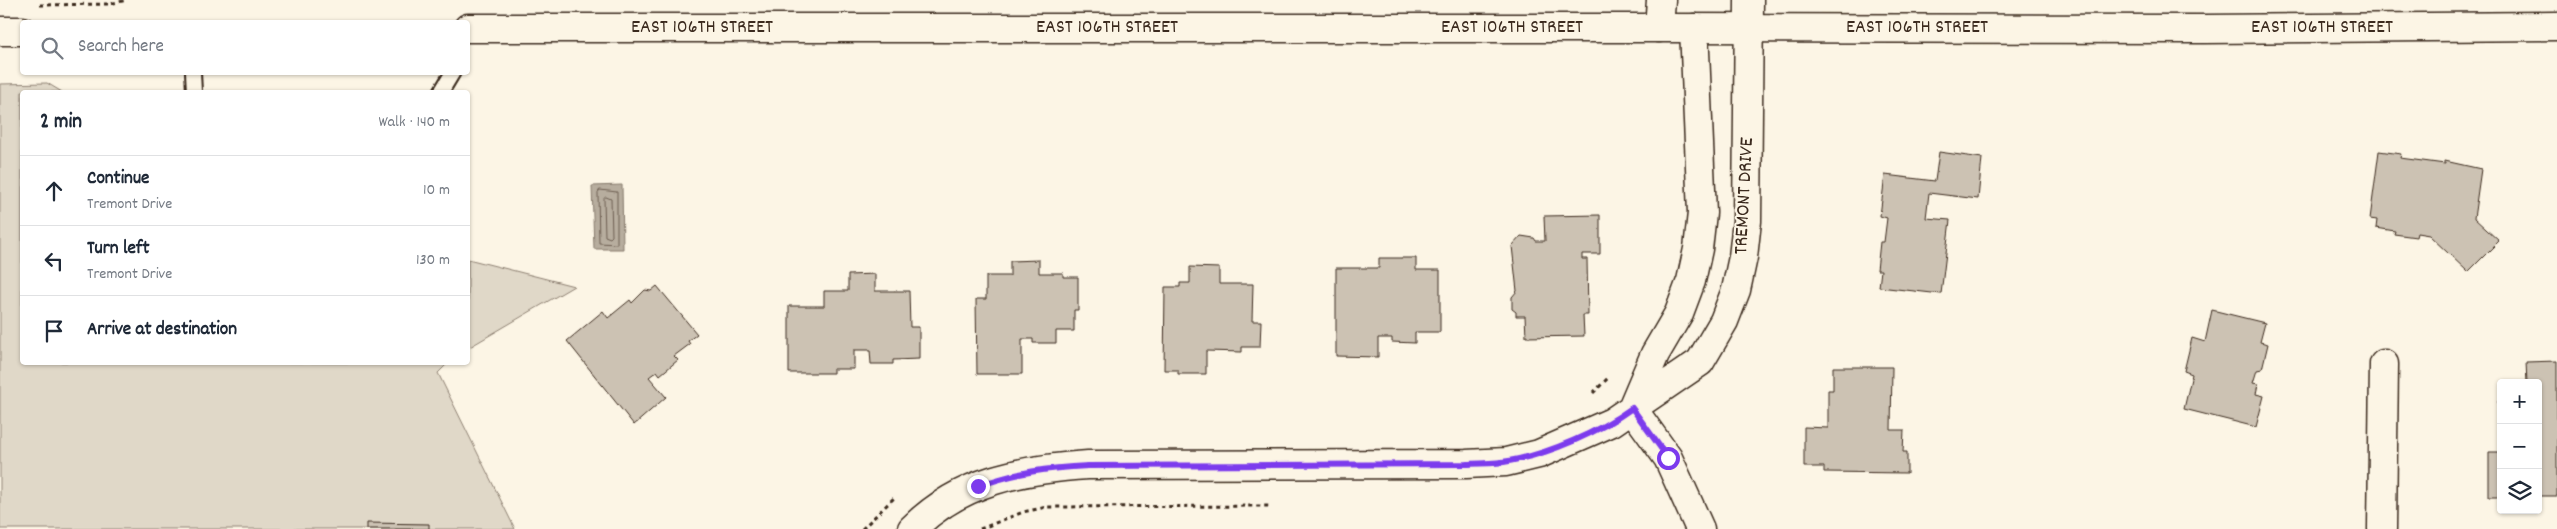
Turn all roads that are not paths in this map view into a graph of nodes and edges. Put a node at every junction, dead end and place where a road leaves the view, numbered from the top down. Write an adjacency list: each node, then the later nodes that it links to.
1 (1661, 0): 4 (street)
2 (1749, 0): 6 (street, TREMONT DRIVE)
3 (2557, 26): 6 (street, EAST 106TH STREET)
4 (1659, 28): 5 (street, EAST 106TH STREET); 9 (street, EAST 106TH STREET)
5 (1694, 28): 6 (street, EAST 106TH STREET); 15 (street, TREMONT DRIVE)
6 (1750, 28): 15 (street, TREMONT DRIVE)
7 (0, 31): 8 (street)
8 (20, 31)
9 (472, 32)
10 (193, 75): 12 (lane)
11 (451, 75): 13 (lane)
12 (194, 90)
13 (443, 90)
14 (2384, 364): 18 (street)
15 (1632, 408): 16 (street, TREMONT DRIVE); 17 (street)
16 (912, 529)
17 (1700, 529)
18 (2382, 529)

